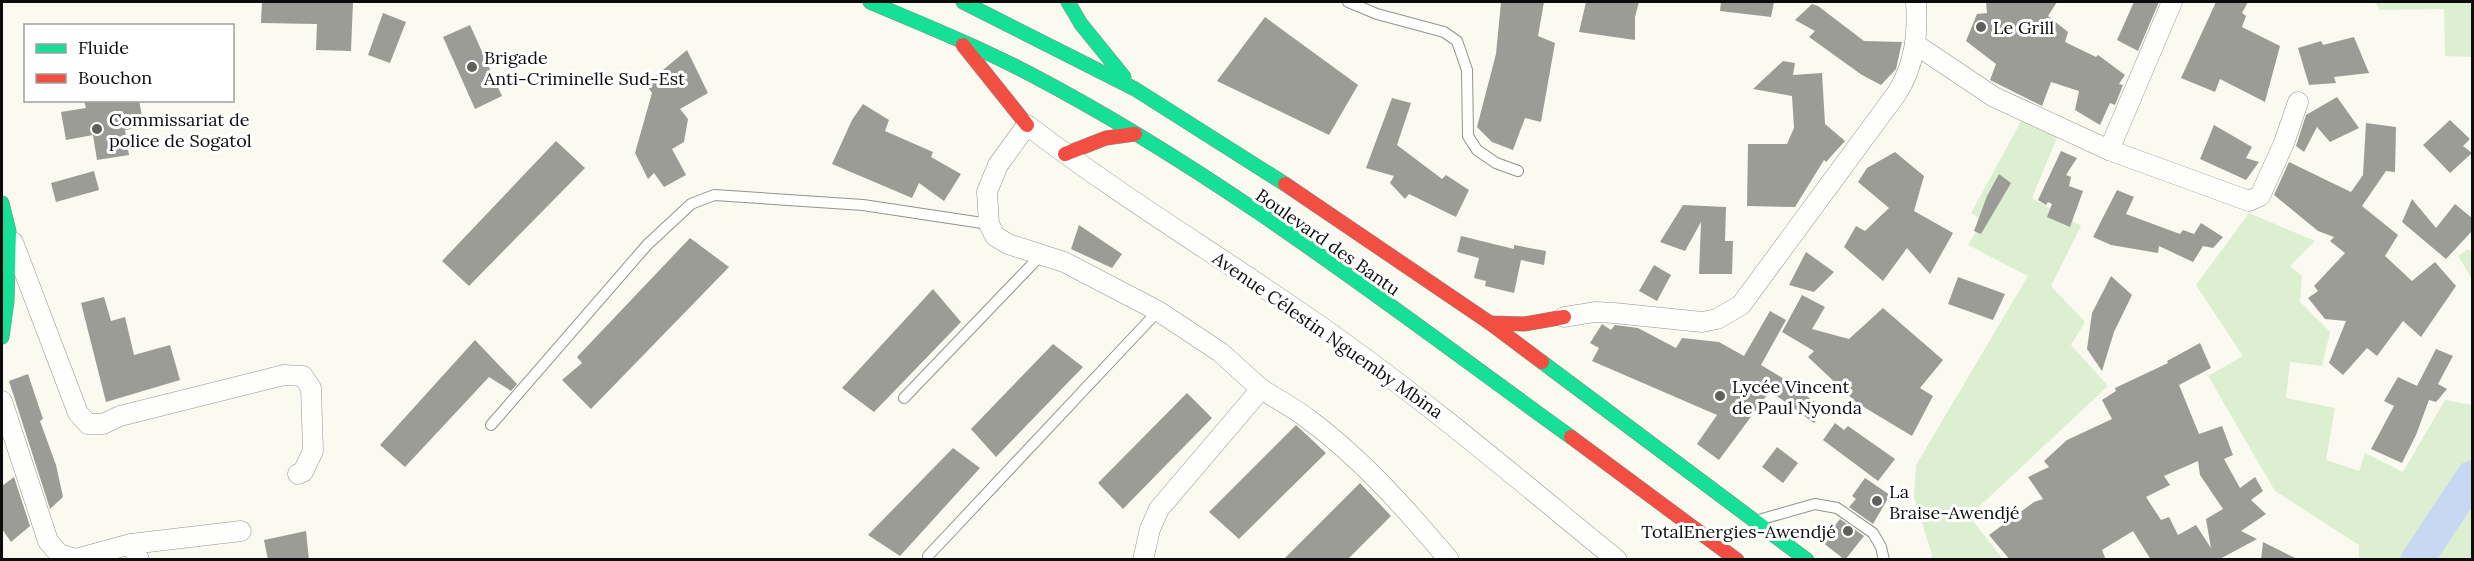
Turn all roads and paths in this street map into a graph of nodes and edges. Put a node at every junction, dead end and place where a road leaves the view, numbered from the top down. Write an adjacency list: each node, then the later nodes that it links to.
1 (870, 2): 7 (main road, Boulevard des Bantu)
2 (963, 2): 9 (main road, Boulevard des Bantu)
3 (1068, 2): 9 (main road)
4 (1348, 2): 15 (lane)
5 (1916, 2): 8 (street)
6 (2172, 2): 13 (street)
7 (958, 39): 11 (main road); 12 (main road, Boulevard des Bantu)
8 (1916, 44): 13 (street); 22 (street)
9 (1135, 89): 21 (main road, Boulevard des Bantu)
10 (2298, 102): 13 (street)
11 (1027, 125): 14 (street, Avenue Célestin Nguemby Mbina); 17 (street)
12 (1135, 134): 14 (main road); 38 (main road, Boulevard des Bantu)
13 (2109, 150)
14 (1065, 154): 37 (street, Avenue Célestin Nguemby Mbina)
15 (1518, 171)
16 (2, 203): 18 (main road)
17 (989, 225): 19 (street); 29 (lane)
18 (9, 231): 23 (main road); 30 (street)
19 (1042, 254): 20 (street); 27 (lane)
20 (1158, 311): 26 (street); 34 (lane)
21 (1490, 323): 22 (main road); 25 (main road, Boulevard des Bantu)
22 (1558, 323)
23 (2, 332)
24 (1546, 348): 25 (main road)
25 (1549, 369): 31 (main road, Boulevard des Bantu)
26 (1262, 389): 35 (street); 36 (street)
27 (904, 398)
28 (2, 401): 33 (street)
29 (491, 426)
30 (298, 474)
31 (1757, 521): 39 (main road, Boulevard des Bantu); 40 (lane)
32 (241, 531): 33 (street)
33 (135, 552)
34 (928, 556)
35 (1143, 560)
36 (1449, 560)
37 (1617, 560)
38 (1737, 560)
39 (1807, 560)
40 (1884, 560)

